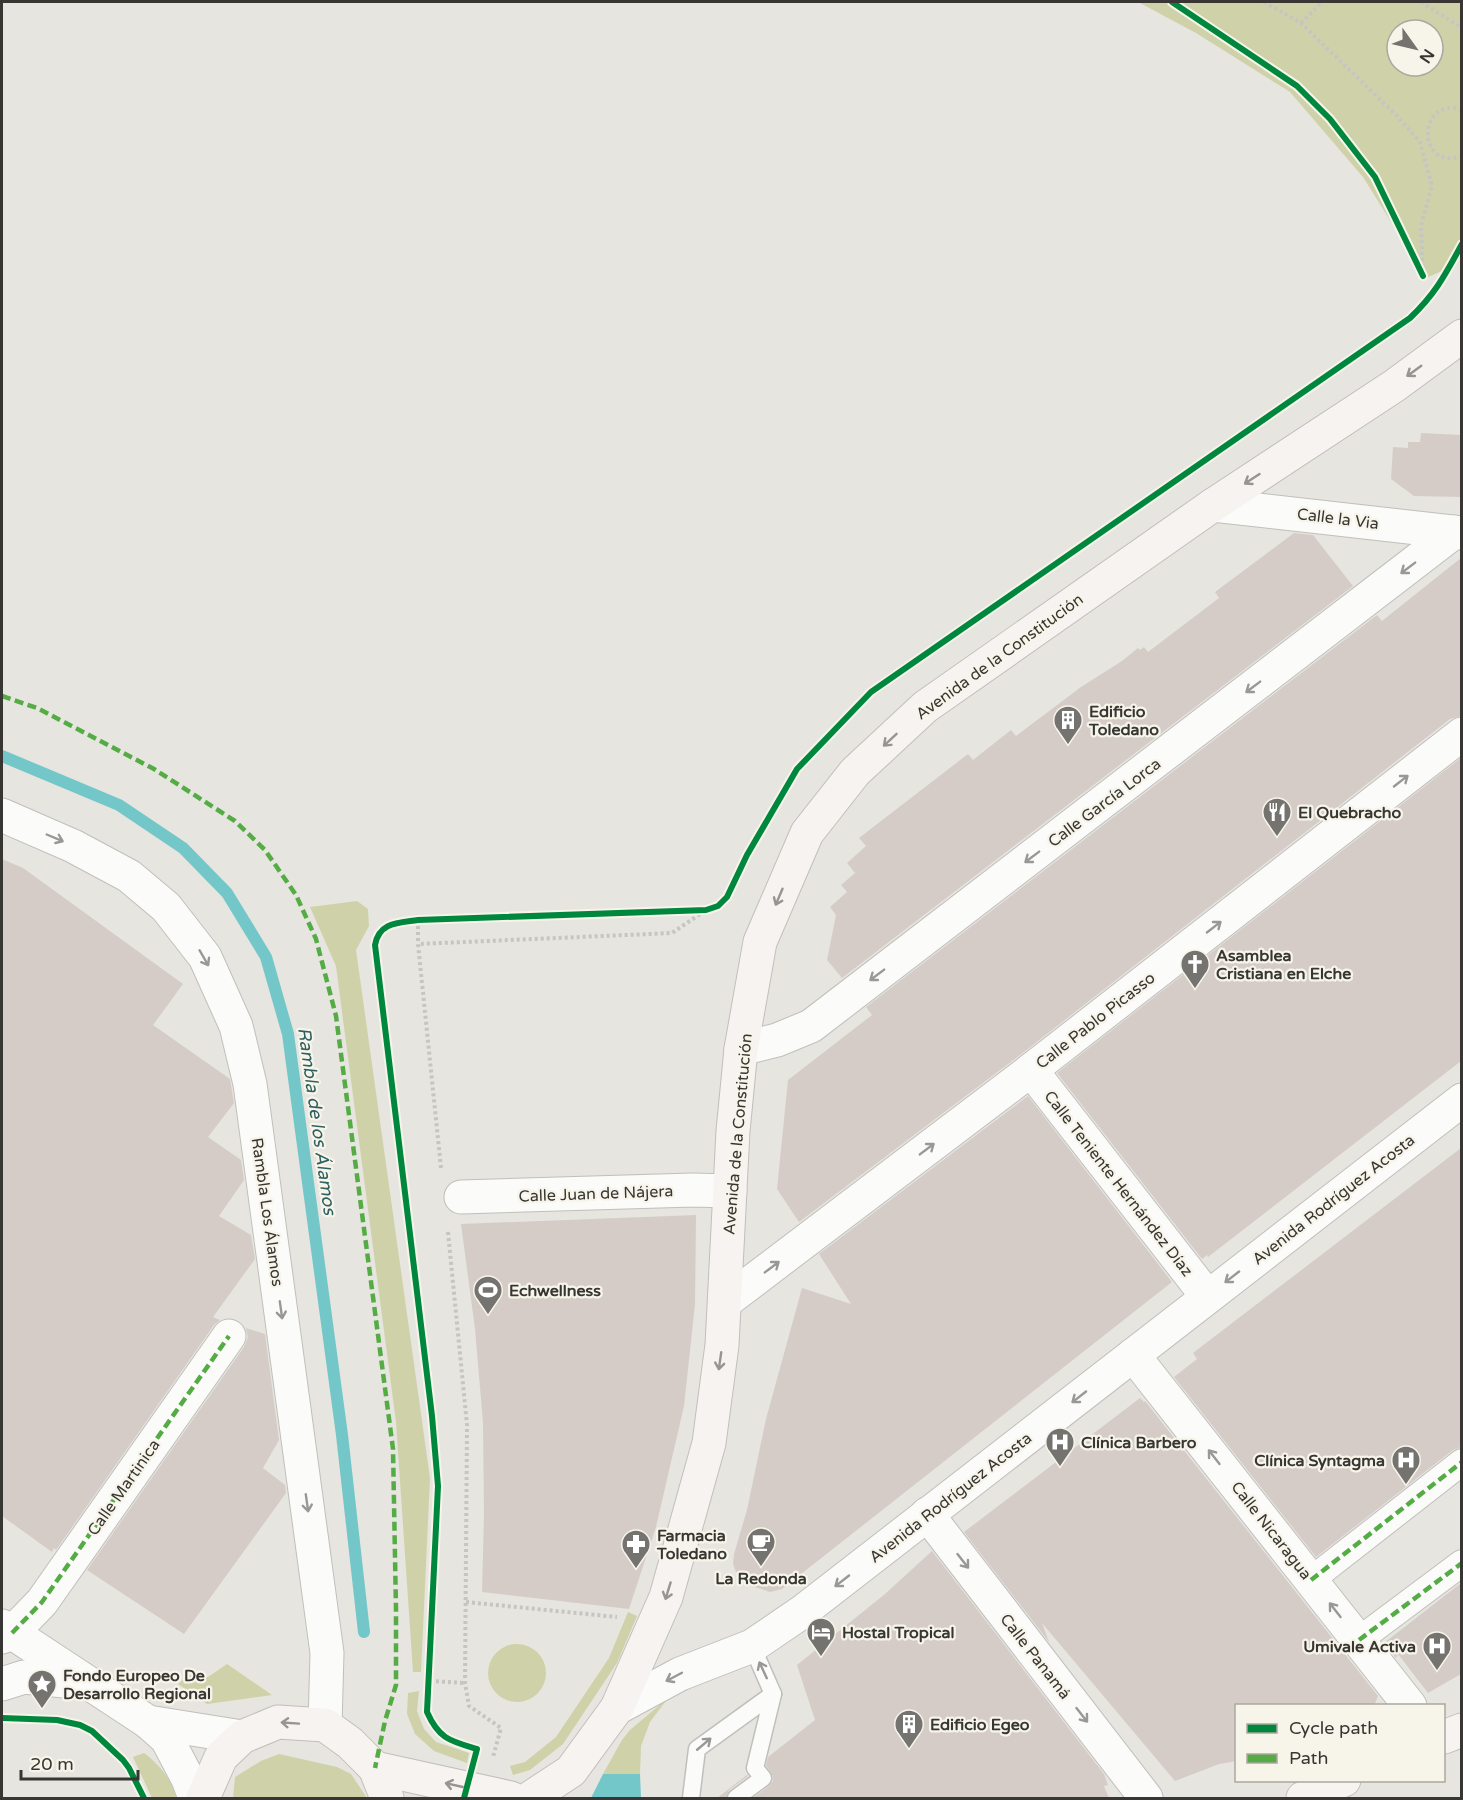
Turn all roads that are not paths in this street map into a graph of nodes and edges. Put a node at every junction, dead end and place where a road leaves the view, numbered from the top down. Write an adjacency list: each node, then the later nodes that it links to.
1 (1461, 336): 2 (main road, Avenida de la Constitución, one-way to 2)
2 (1213, 505): 3 (street, Calle la Via); 6 (main road, Avenida de la Constitución, one-way to 6)
3 (1458, 533): 6 (street, Calle García Lorca, one-way to 6)
4 (1461, 734): 7 (street, Calle Pablo Picasso, one-way to 4)
5 (2, 815): 28 (street, Rambla Los Álamos, one-way to 28)
6 (741, 1049): 9 (main road, Avenida de la Constitución)
7 (1031, 1070): 11 (street, Calle Teniente Hernández Díaz); 12 (street, Calle Pablo Picasso, one-way to 7)
8 (1461, 1100): 11 (street, Avenida Rodríguez Acosta, one-way to 11)
9 (730, 1191): 10 (street, Calle Juan de Nájera); 12 (main road, Avenida de la Constitución)
10 (461, 1197)
11 (1207, 1296): 14 (street, Avenida Rodríguez Acosta)
12 (725, 1302): 26 (main road, Avenida de la Constitución, one-way to 26)
13 (230, 1336): 19 (street, Calle Martinica)
14 (1133, 1355): 16 (street, Avenida Rodríguez Acosta, one-way to 16); 18 (street, Calle Nicaragua, one-way to 14)
15 (1461, 1462): 18 (street)
16 (927, 1514): 21 (street, Avenida Rodríguez Acosta, one-way to 21); 42 (street, Calle Panamá, one-way to 42)
17 (1461, 1563): 20 (street)
18 (1311, 1580): 20 (street, Calle Nicaragua, one-way to 18)
19 (5, 1632): 22 (street)
20 (1359, 1640): 25 (street, Calle Nicaragua)
21 (752, 1646): 24 (lane, one-way to 21); 26 (street, Avenida Rodríguez Acosta, one-way to 26)
22 (88, 1683): 23 (street); 27 (street)
23 (2, 1684)
24 (774, 1694): 40 (lane, one-way to 24); 41 (lane)
25 (1408, 1704)
26 (617, 1708): 34 (main road, Avenida de la Constitución)
27 (148, 1722): 31 (street); 35 (street)
28 (325, 1725): 31 (main road, one-way to 31); 32 (main road)
29 (1461, 1731): 30 (main road)
30 (1445, 1736)
31 (242, 1737): 36 (main road)
32 (375, 1768): 37 (main road); 38 (main road, one-way to 32)
33 (1339, 1782): 43 (main road)
34 (571, 1785): 39 (main road)
35 (195, 1798)
36 (203, 1798)
37 (387, 1798)
38 (511, 1798)
39 (530, 1798)
40 (692, 1798)
41 (736, 1798)
42 (1146, 1798)
43 (1303, 1798)

